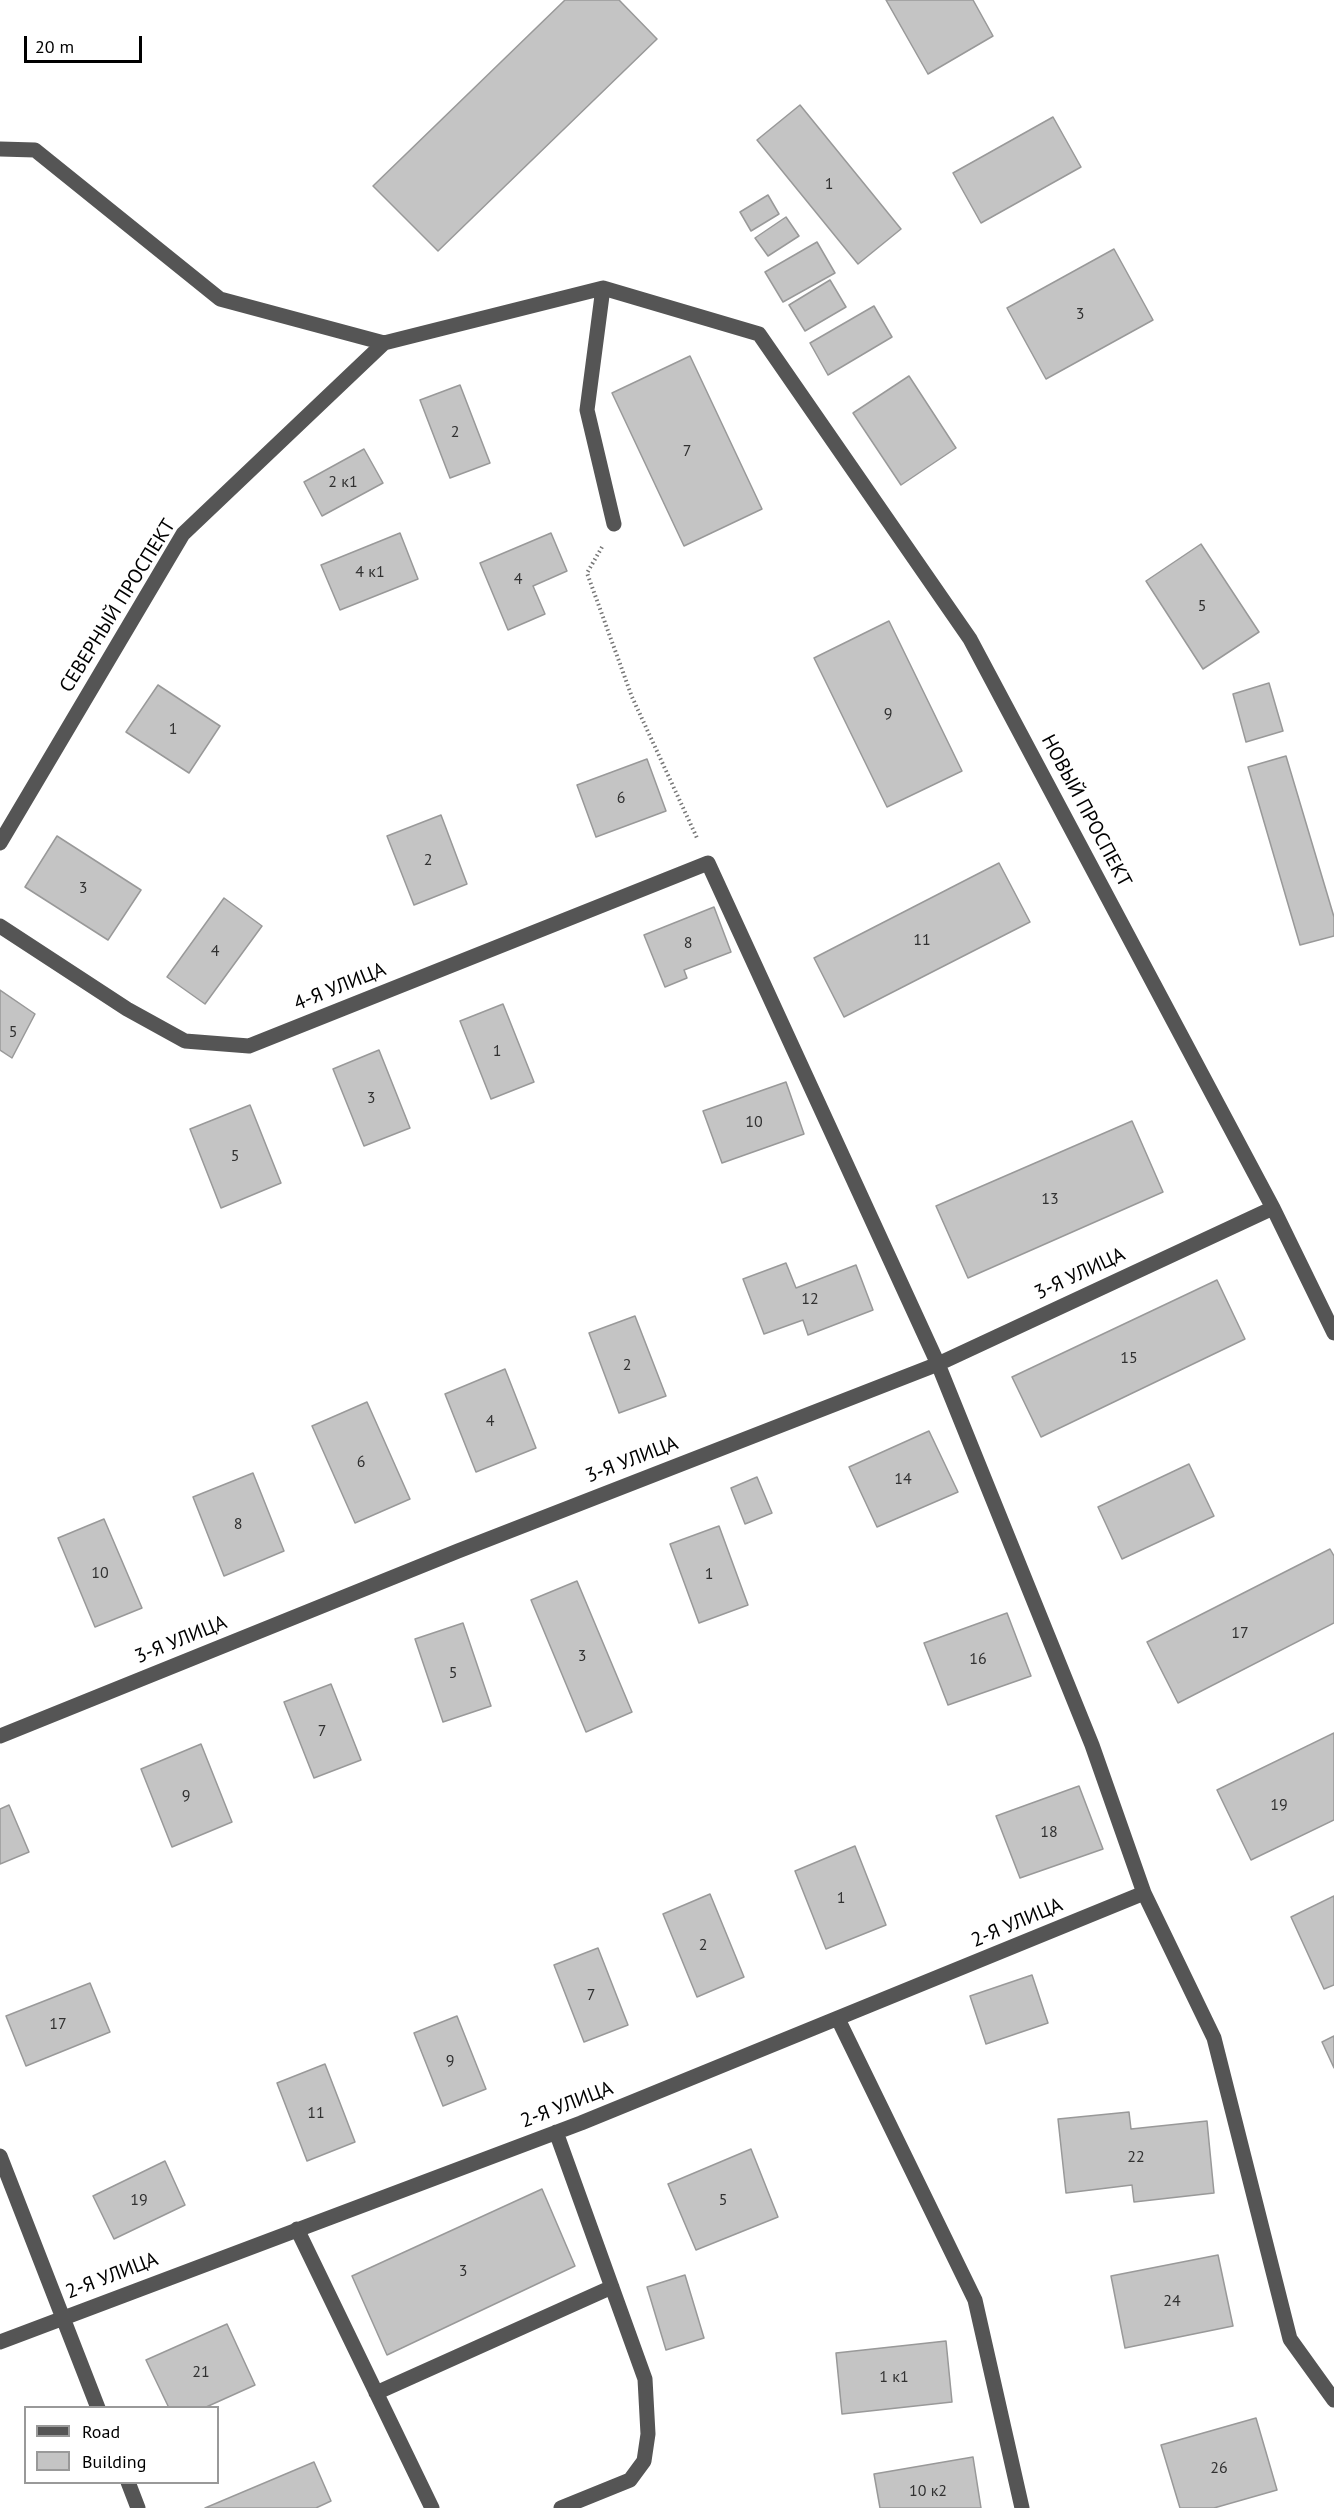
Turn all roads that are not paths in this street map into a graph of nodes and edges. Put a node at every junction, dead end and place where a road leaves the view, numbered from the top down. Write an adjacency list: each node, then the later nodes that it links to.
1 (0, 149): 3 (street)
2 (603, 288): 3 (street); 4 (street); 7 (street, НОВЫЙ ПРОСПЕКТ)
3 (384, 343): 5 (street, СЕВЕРНЫЙ ПРОСПЕКТ)
4 (614, 524)
5 (0, 843)
6 (0, 926): 9 (street, 4-Я УЛИЦА)
7 (1273, 1208): 8 (street, НОВЫЙ ПРОСПЕКТ); 9 (street, 3-Я УЛИЦА)
8 (1334, 1333)
9 (938, 1364): 10 (street, 3-Я УЛИЦА); 11 (street)
10 (0, 1736)
11 (1143, 1893): 12 (street, 2-Я УЛИЦА); 20 (street)
12 (838, 2019): 13 (street, 2-Я УЛИЦА); 26 (street)
13 (556, 2132): 15 (street, 2-Я УЛИЦА); 16 (street)
14 (0, 2156): 17 (street)
15 (297, 2229): 17 (street, 2-Я УЛИЦА); 19 (street)
16 (612, 2287): 19 (street); 25 (street)
17 (61, 2317): 18 (street, 2-Я УЛИЦА); 21 (street)
18 (0, 2342)
19 (376, 2393): 24 (street)
20 (1334, 2400)
21 (97, 2406)
22 (129, 2484): 23 (street)
23 (138, 2508)
24 (432, 2508)
25 (561, 2508)
26 (1022, 2508)

